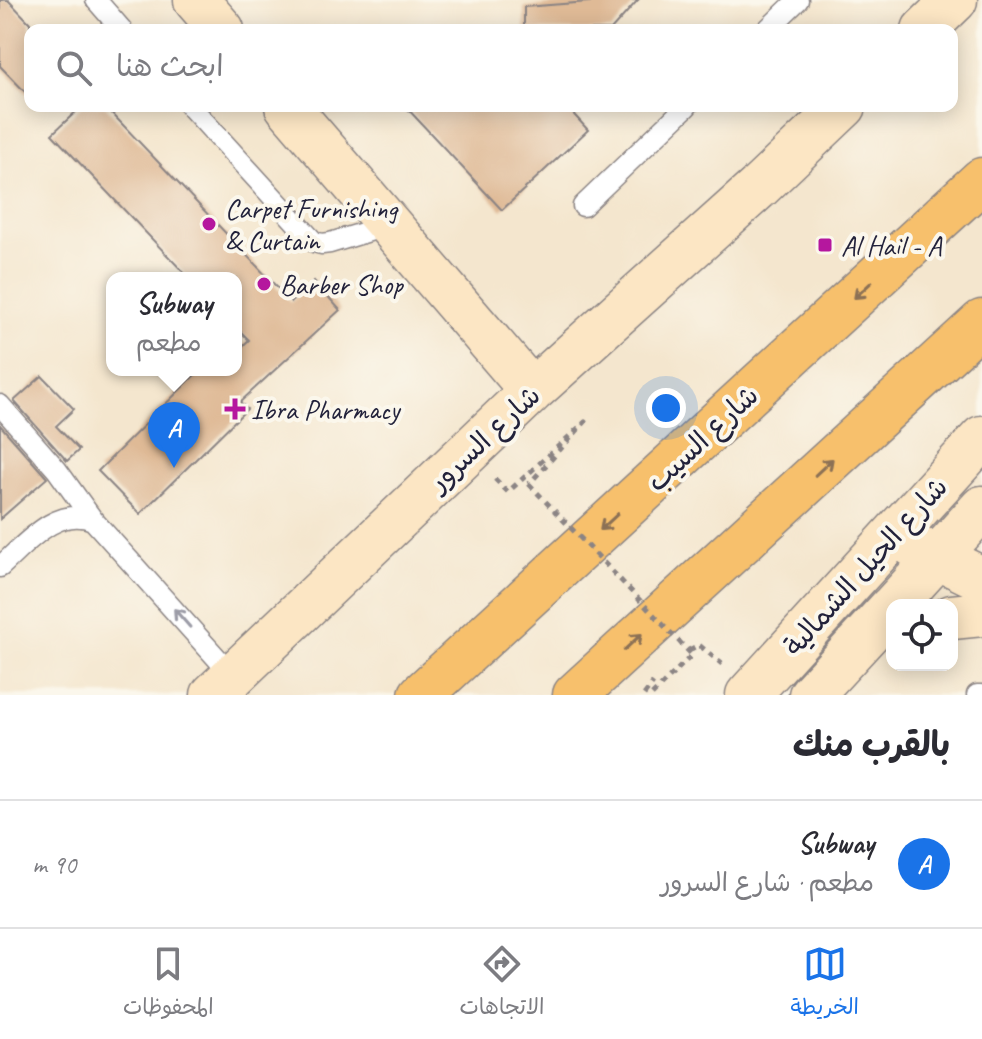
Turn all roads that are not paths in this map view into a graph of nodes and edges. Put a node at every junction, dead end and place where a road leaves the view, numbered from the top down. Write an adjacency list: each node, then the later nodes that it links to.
1 (96, 0): 6 (lane)
2 (196, 0): 7 (street)
3 (798, 0): 8 (lane)
4 (955, 0): 9 (street)
5 (982, 13): 10 (street)
6 (117, 24)
7 (217, 24)
8 (773, 24)
9 (930, 24)
10 (958, 34)
11 (195, 112): 19 (lane)
12 (292, 112): 19 (street)
13 (681, 112): 18 (lane)
14 (838, 112): 17 (street, شارع السرور)
15 (865, 112): 17 (street, شارع السرور)
16 (982, 180): 31 (highway, شارع السيب, one-way to 31)
17 (759, 187): 21 (street, شارع السرور)
18 (583, 206)
19 (389, 225): 21 (street)
20 (982, 322): 41 (highway, one-way to 20)
21 (532, 391): 36 (street, شارع السرور)
22 (0, 405): 25 (lane)
23 (982, 438): 26 (street, شارع الحيل الشمالية)
24 (982, 508): 27 (street, شارع الحيل الشمالية)
25 (93, 520): 28 (lane); 36 (lane, one-way to 25)
26 (893, 535): 27 (street); 37 (street, شارع الحيل الشمالية)
27 (937, 558): 29 (street); 30 (street, شارع الحيل الشمالية)
28 (0, 567)
29 (982, 579)
30 (899, 599)
31 (519, 605): 39 (highway); 40 (highway, شارع السيب)
32 (886, 614): 38 (street, شارع الحيل الشمالية)
33 (982, 614): 34 (street)
34 (958, 616)
35 (886, 644): 38 (street)
36 (223, 686)
37 (751, 692)
38 (812, 694)
39 (396, 695)
40 (421, 695)
41 (575, 695)

